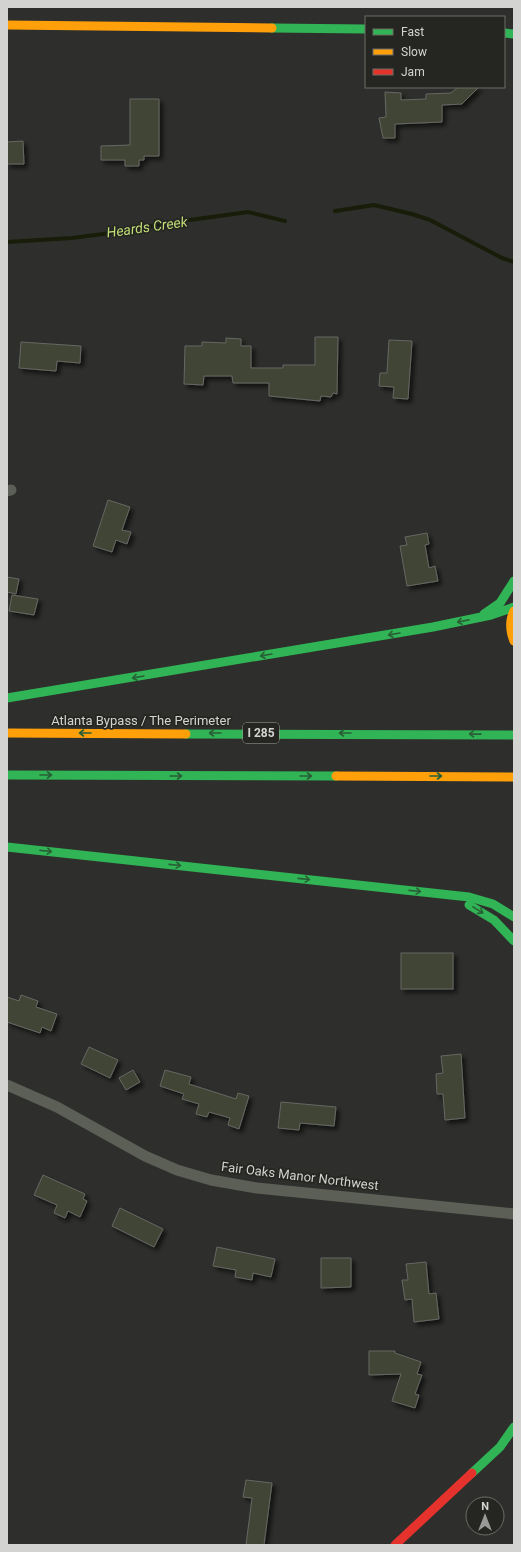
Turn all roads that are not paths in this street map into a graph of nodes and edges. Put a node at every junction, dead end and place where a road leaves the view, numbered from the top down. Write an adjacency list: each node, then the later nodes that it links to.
1 (7, 25): 2 (main road)
2 (365, 29)
3 (514, 581): 6 (main road)
4 (514, 607): 6 (main road)
5 (514, 611): 7 (main road)
6 (478, 618): 8 (main road, one-way to 8)
7 (514, 641)
8 (7, 698)
9 (7, 732): 10 (main road, Atlanta Bypass / The Perimeter / I 285, one-way to 9)
10 (514, 735)
11 (7, 775): 12 (main road, one-way to 12)
12 (514, 777)
13 (7, 847): 14 (main road, one-way to 14)
14 (442, 894): 15 (main road); 16 (main road, one-way to 16)
15 (514, 917)
16 (514, 941)
17 (7, 1085): 18 (street, Fair Oaks Manor Northwest)
18 (514, 1214)
19 (514, 1427): 20 (main road)
20 (395, 1545)

